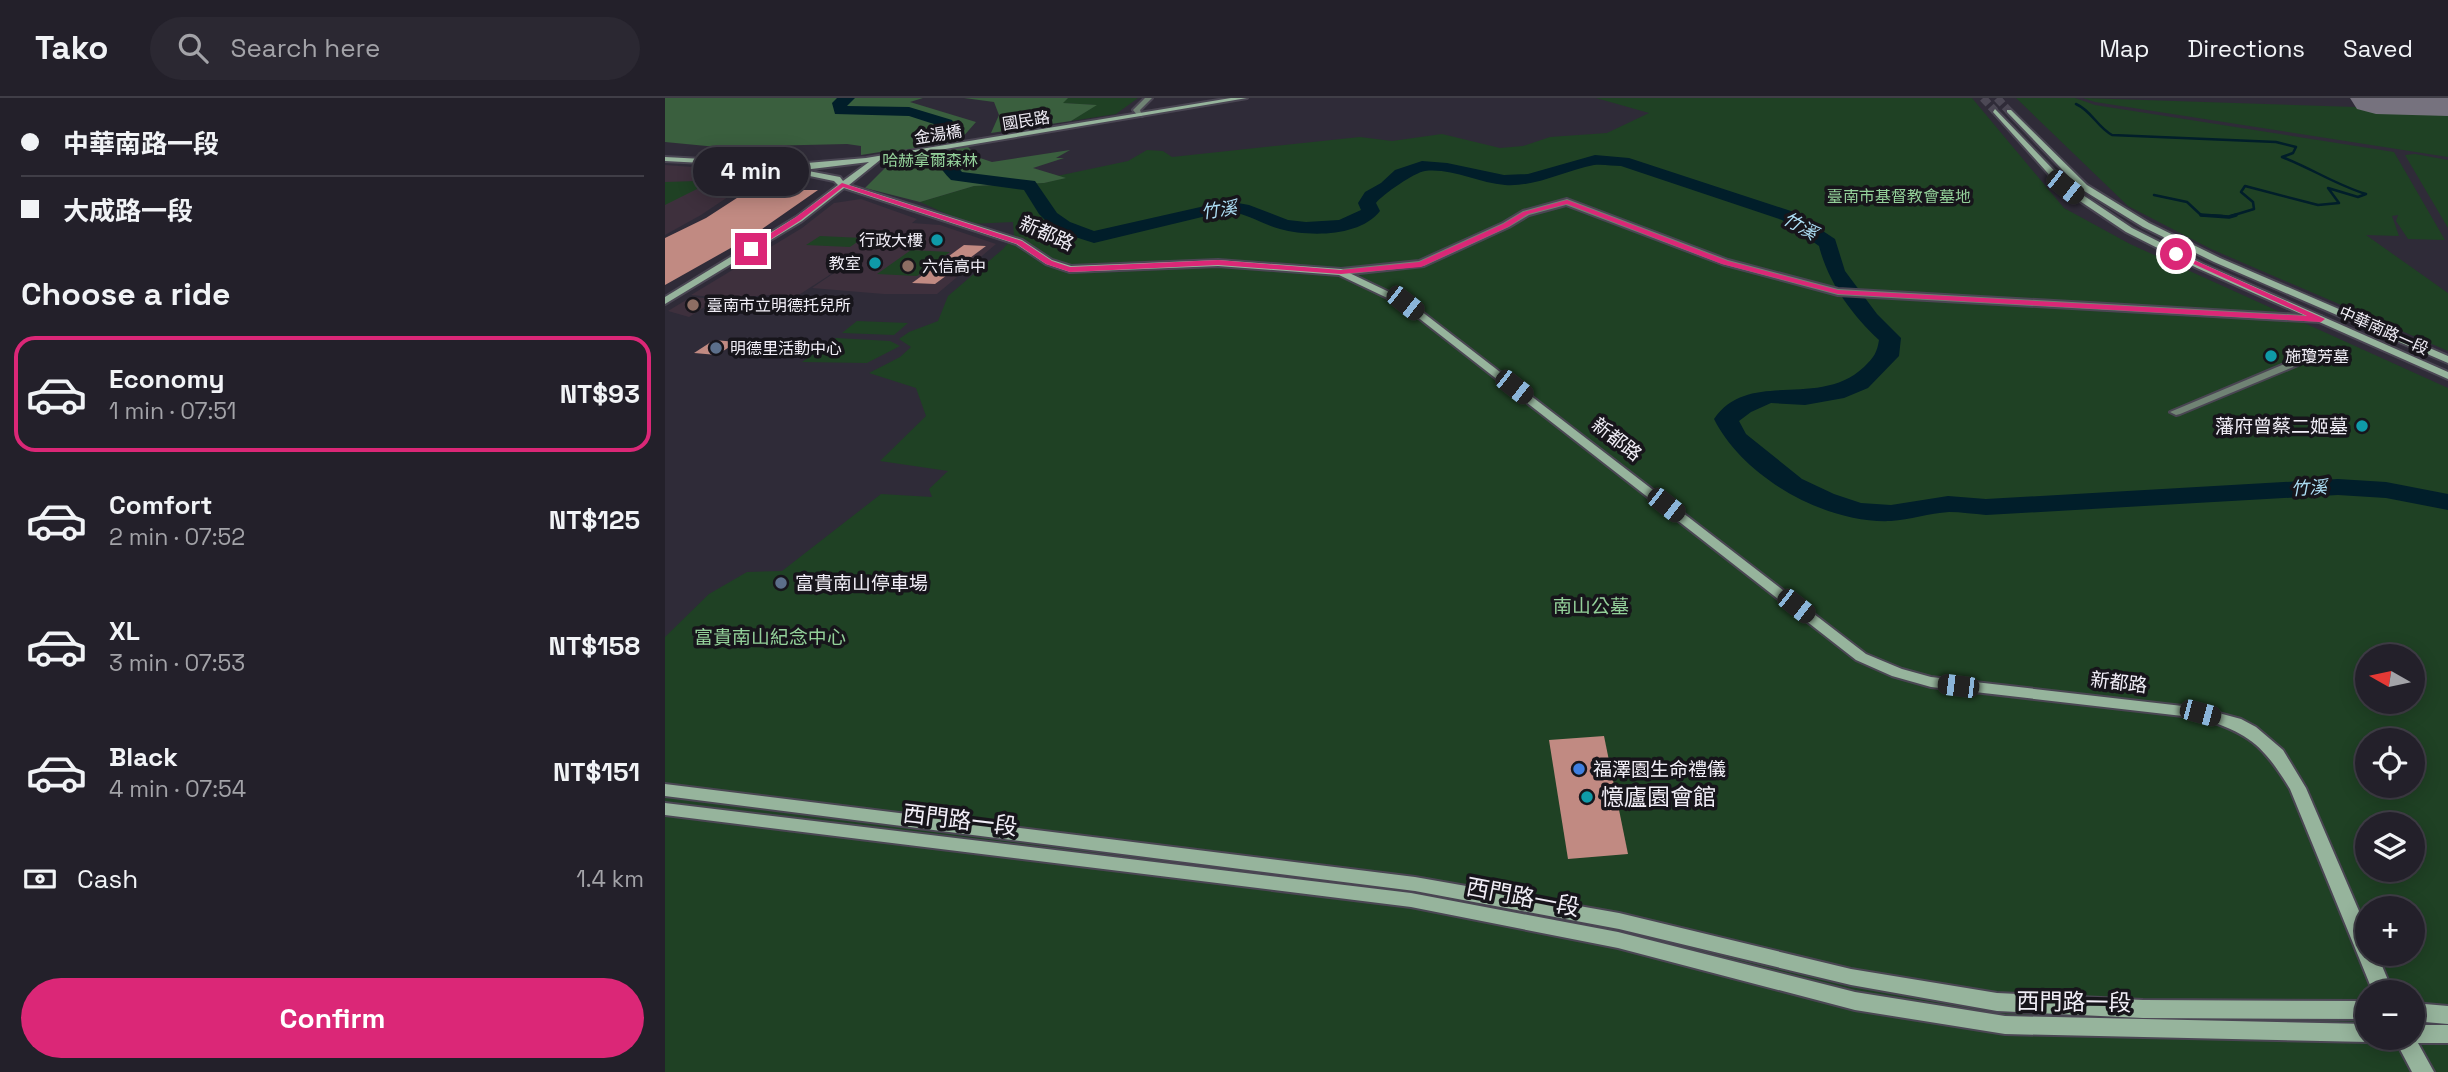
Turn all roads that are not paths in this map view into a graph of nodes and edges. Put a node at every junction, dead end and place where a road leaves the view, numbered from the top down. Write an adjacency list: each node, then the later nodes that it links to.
1 (1149, 98): 6 (street)
2 (1227, 98): 6 (street, 國民路)
3 (1244, 98): 6 (street, 國民路)
4 (1995, 111): 14 (street, 中華南路一段)
5 (2009, 111): 15 (street, 中華南路一段)
6 (1139, 114): 7 (street, 國民路)
7 (976, 140): 8 (street, 金湯橋)
8 (884, 155): 10 (street); 11 (street)
9 (665, 158): 10 (street)
10 (802, 164): 11 (street, 新都路)
11 (842, 185): 12 (street, 新都路); 13 (street)
12 (1341, 272): 14 (street); 21 (street, 新都路)
13 (665, 301)
14 (2321, 319): 17 (street, 中華南路一段)
15 (2448, 360)
16 (2294, 363): 18 (street)
17 (2448, 376)
18 (2176, 412)
19 (665, 790): 22 (street, 西門路一段)
20 (665, 809): 25 (street, 西門路一段)
21 (2378, 980)
22 (2355, 1010)
23 (2425, 1013): 24 (street)
24 (2448, 1015)
25 (2355, 1032)
26 (2425, 1034): 27 (street)
27 (2448, 1034)
28 (2411, 1050): 29 (street)
29 (2423, 1072)

